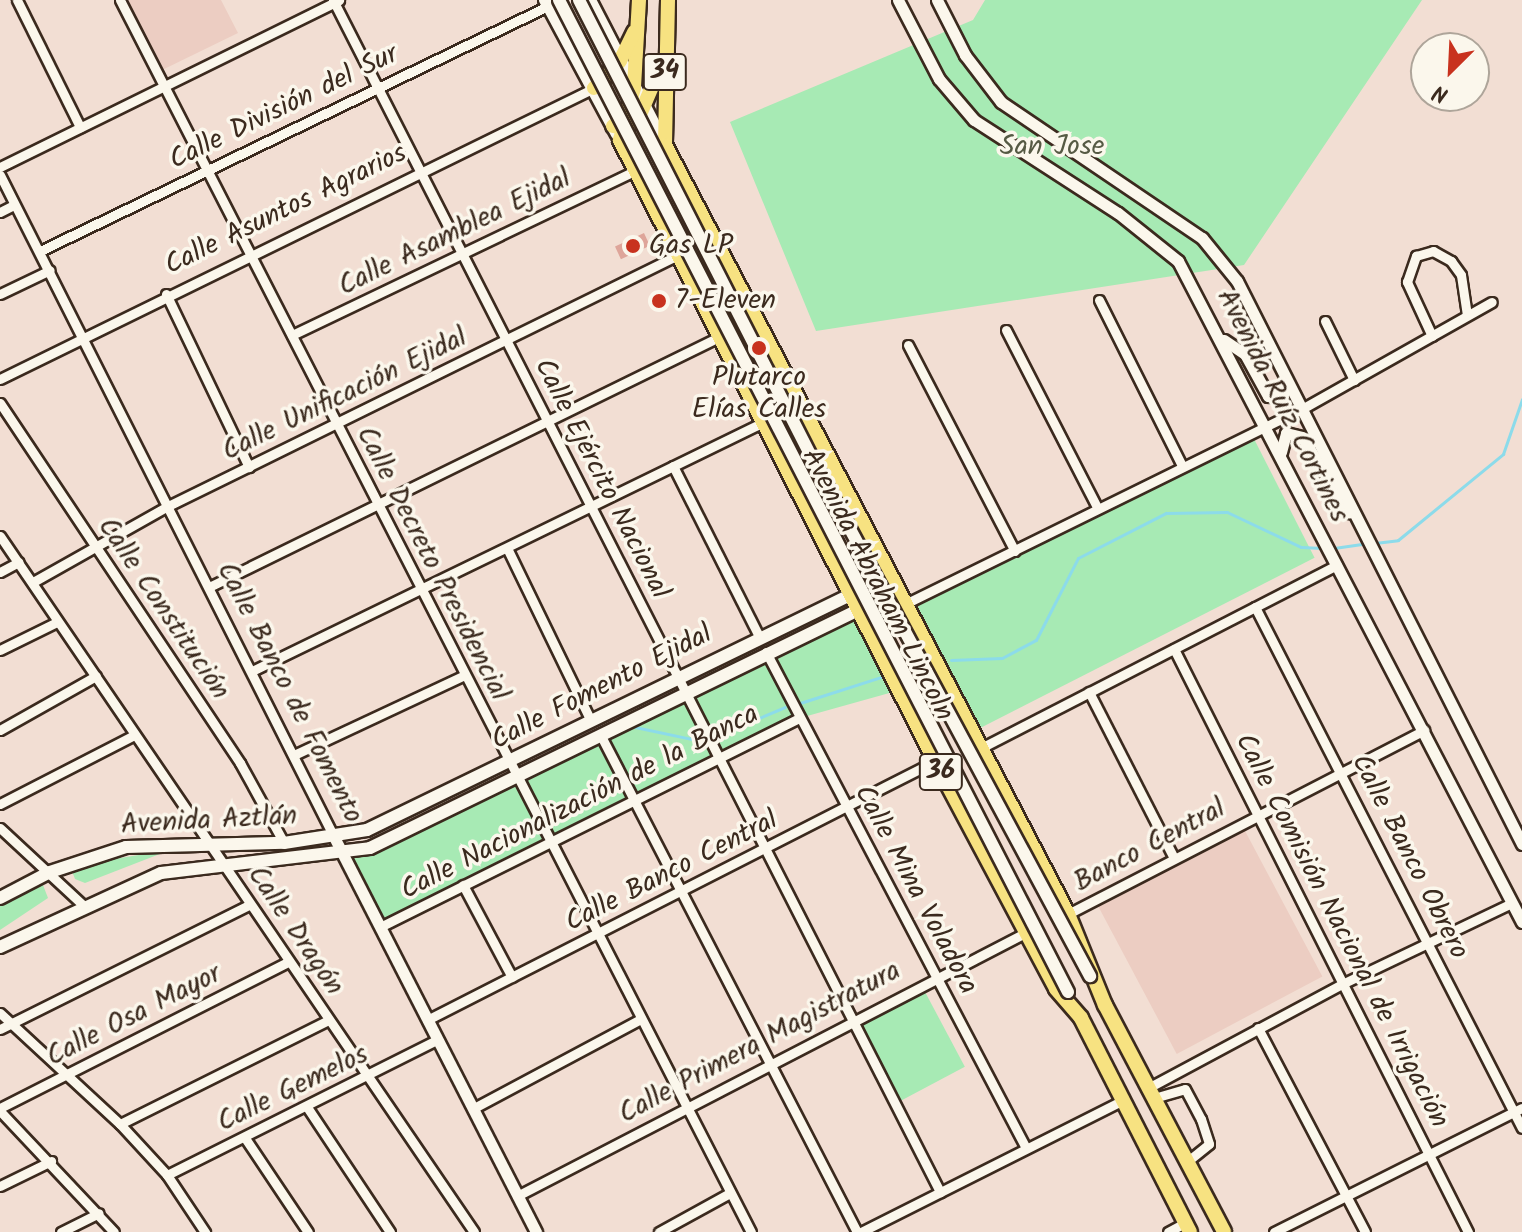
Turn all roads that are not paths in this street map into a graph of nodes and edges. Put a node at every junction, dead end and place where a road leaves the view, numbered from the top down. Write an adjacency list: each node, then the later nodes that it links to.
1 (17, 0): 20 (street)
2 (120, 0): 15 (street, Calle Decreto Presidencial)
3 (579, 0): 140 (main road, Avenida Abraham Lincoln / 36, bridge)
4 (639, 0): 11 (main road, 34)
5 (668, 0): 13 (main road, 34)
6 (898, 0): 46 (street, Avenida Ruíz Cortines)
7 (937, 0): 51 (street, Avenida Ruíz Cortines)
8 (336, 1): 15 (street); 16 (street, Calle Ejército Nacional)
9 (551, 2): 12 (main road, Avenida Abraham Lincoln / 36); 16 (street, Calle División del Sur); 142 (main road, 36, bridge)
10 (593, 6): 12 (main road); 14 (main road, Avenida Abraham Lincoln / 36)
11 (638, 25): 14 (main road); 18 (main road, 34)
12 (564, 32): 17 (main road, Avenida Abraham Lincoln / 36)
13 (667, 47): 19 (main road); 22 (main road, 34)
14 (620, 61): 17 (main road); 18 (main road, Avenida Abraham Lincoln / 36)
15 (164, 85): 20 (street); 25 (street, Calle Decreto Presidencial)
16 (376, 86): 24 (street, Calle Ejército Nacional); 25 (street, Calle División del Sur)
17 (594, 88): 21 (main road, Avenida Abraham Lincoln / 36); 24 (street, Calle Asuntos Agrarios)
18 (634, 88): 19 (main road, Avenida Abraham Lincoln / 36); 21 (main road, 34)
19 (644, 109): 21 (main road); 22 (main road, Avenida Abraham Lincoln / 36)
20 (80, 127): 23 (street)
21 (619, 131): 26 (main road, Avenida Abraham Lincoln / 36)
22 (665, 145): 74 (main road, Avenida Abraham Lincoln / 36)
23 (0, 167)
24 (419, 169): 31 (street, Calle Asuntos Agrarios); 32 (street, Calle Ejército Nacional)
25 (208, 170): 30 (street, Calle División del Sur); 31 (street, Calle Decreto Presidencial)
26 (636, 170): 32 (street, Calle Asamblea Ejidal); 33 (main road, Avenida Abraham Lincoln / 36)
27 (0, 175): 28 (street, Calle Banco de Fomento)
28 (14, 205): 29 (street); 30 (street, Calle Banco de Fomento)
29 (0, 212)
30 (40, 251): 34 (street, Calle Banco de Fomento)
31 (251, 253): 36 (street, Calle Asuntos Agrarios); 43 (street, Calle Decreto Presidencial)
32 (463, 254): 43 (street, Calle Asamblea Ejidal); 47 (street, Calle Ejército Nacional)
33 (680, 254): 44 (main road, Avenida Abraham Lincoln / 36); 47 (street, Calle Unificación Ejidal)
34 (50, 270): 35 (street); 42 (street, Calle Banco de Fomento)
35 (0, 294)
36 (166, 294): 42 (street, Calle Asuntos Agrarios); 61 (street)
37 (1099, 300): 60 (street)
38 (1492, 302): 39 (street)
39 (1467, 315): 45 (street); 45 (street)
40 (1325, 321): 50 (street)
41 (1006, 330): 65 (street)
42 (82, 335): 49 (street, Calle Asuntos Agrarios); 63 (street, Calle Banco de Fomento)
43 (292, 335): 56 (street, Calle Decreto Presidencial)
44 (723, 335): 54 (main road, Avenida Abraham Lincoln / 36); 55 (street)
45 (1432, 336): 50 (street)
46 (1220, 337): 51 (street); 57 (street, Avenida Ruíz Cortines)
47 (505, 340): 55 (street, Calle Ejército Nacional); 56 (street, Calle Unificación Ejidal)
48 (908, 345): 70 (street)
49 (0, 379)
50 (1354, 380): 53 (street)
51 (1287, 382): 53 (street, Avenida Ruíz Cortines)
52 (0, 403): 68 (street, Calle Constitución)
53 (1300, 410): 57 (street); 66 (street, Avenida Ruíz Cortines)
54 (766, 421): 59 (street); 78 (main road, Avenida Abraham Lincoln / 36)
55 (547, 423): 62 (street); 64 (street, Calle Ejército Nacional)
56 (336, 424): 61 (street, Calle Unificación Ejidal); 62 (street, Calle Decreto Presidencial)
57 (1266, 426): 58 (street, Avenida Ruíz Cortines); 60 (street)
58 (1282, 458): 66 (street); 72 (street, Avenida Ruíz Cortines)
59 (673, 466): 64 (street); 84 (street)
60 (1182, 466): 65 (street)
61 (249, 467): 63 (street, Calle Unificación Ejidal)
62 (379, 504): 76 (street); 77 (street, Calle Decreto Presidencial)
63 (166, 507): 68 (street, Calle Unificación Ejidal); 76 (street, Calle Banco de Fomento)
64 (591, 507): 69 (street); 92 (street, Calle Ejército Nacional)
65 (1097, 507): 70 (street)
66 (1357, 521): 117 (street, Avenida Ruíz Cortines)
67 (0, 536): 71 (street, Calle Dragón)
68 (94, 547): 75 (street, Calle Unificación Ejidal); 116 (street, Calle Constitución)
69 (507, 548): 77 (street); 96 (street)
70 (1015, 551): 79 (street)
71 (19, 562): 73 (street); 75 (street, Calle Dragón)
72 (1337, 565): 80 (street); 98 (street, Avenida Ruíz Cortines)
73 (0, 572)
74 (890, 575): 78 (main road, Calle Fomento Ejidal); 79 (main road, Avenida Abraham Lincoln / 36)
75 (33, 582): 82 (street, Calle Dragón)
76 (209, 587): 89 (street, Calle Banco de Fomento)
77 (423, 590): 89 (street); 91 (street, Calle Decreto Presidencial)
78 (853, 594): 81 (main road, Avenida Abraham Lincoln / 36); 84 (main road, Calle Fomento Ejidal)
79 (901, 598): 81 (main road, Calle Fomento Ejidal); 83 (main road, Avenida Abraham Lincoln / 36)
80 (1255, 607): 86 (street); 106 (street, Calle Banco Obrero)
81 (861, 609): 85 (main road, Avenida Abraham Lincoln / 36); 88 (main road, Calle Fomento Ejidal)
82 (57, 622): 87 (street); 90 (street, Calle Dragón)
83 (916, 624): 85 (main road); 101 (main road, Avenida Abraham Lincoln / 36)
84 (759, 636): 92 (main road, Calle Fomento Ejidal)
85 (879, 642): 104 (main road, Avenida Abraham Lincoln / 36)
86 (1174, 649): 93 (street); 111 (street, Calle Comisión Nacional de Irrigación)
87 (0, 650)
88 (766, 652): 94 (main road, Calle Fomento Ejidal); 95 (street, Calle Mina Voladora)
89 (252, 671): 102 (street, Calle Banco de Fomento)
90 (96, 676): 97 (street); 99 (street, Calle Dragón)
91 (463, 676): 102 (street); 105 (street, Calle Decreto Presidencial)
92 (677, 678): 94 (street, Calle Ejército Nacional); 96 (main road, Calle Fomento Ejidal)
93 (1089, 692): 101 (street); 120 (street)
94 (685, 693): 100 (main road, Calle Fomento Ejidal); 103 (street, Calle Ejército Nacional)
95 (800, 718): 103 (street, Calle Nacionalización de la Banca); 110 (street, Calle Mina Voladora)
96 (591, 721): 105 (main road, Calle Fomento Ejidal)
97 (0, 730)
98 (1424, 730): 106 (street, Banco Central); 126 (street, Avenida Ruíz Cortines)
99 (134, 735): 109 (street); 115 (street, Calle Dragón)
100 (601, 736): 107 (main road, Calle Fomento Ejidal); 108 (street)
101 (981, 748): 129 (main road, Avenida Abraham Lincoln / 36)
102 (294, 755): 113 (street, Calle Banco de Fomento)
103 (715, 758): 108 (street, Calle Nacionalización de la Banca); 118 (street, Calle Ejército Nacional)
104 (935, 761): 110 (street, Calle Banco Central); 132 (main road, Avenida Abraham Lincoln / 36)
105 (508, 762): 107 (street, Calle Decreto Presidencial); 113 (main road, Calle Fomento Ejidal)
106 (1341, 772): 111 (street, Banco Central); 134 (street, Calle Banco Obrero)
107 (516, 778): 114 (street, Calle Decreto Presidencial); 119 (main road, Calle Fomento Ejidal)
108 (632, 798): 114 (street, Calle Nacionalización de la Banca); 124 (street)
109 (0, 804)
110 (846, 809): 118 (street, Calle Banco Central); 137 (street, Calle Mina Voladora)
111 (1258, 815): 120 (street, Banco Central); 139 (street, Calle Comisión Nacional de Irrigación)
112 (0, 828): 122 (street)
113 (334, 837): 116 (main road, Avenida Aztlán); 119 (street, Calle Banco de Fomento)
114 (548, 841): 123 (street, Calle Nacionalización de la Banca); 133 (street, Calle Decreto Presidencial)
115 (209, 843): 116 (main road, Avenida Aztlán); 121 (street, Calle Dragón); 122 (main road, Avenida Aztlán)
116 (284, 843)
117 (1522, 844)
118 (763, 850): 124 (street, Calle Banco Central); 144 (street, Calle Ejército Nacional)
119 (344, 856): 121 (main road, Avenida Aztlán); 131 (street, Calle Banco de Fomento)
120 (1174, 858): 129 (street, Banco Central)
121 (222, 863): 127 (street, Calle Dragón); 128 (main road, Avenida Aztlán)
122 (50, 872): 125 (main road, Avenida Aztlán); 128 (street)
123 (463, 885): 131 (street, Calle Nacionalización de la Banca); 138 (street)
124 (679, 892): 133 (street, Calle Banco Central); 151 (street)
125 (0, 898)
126 (1512, 903): 130 (street, Avenida Ruíz Cortines); 134 (street)
127 (249, 905): 136 (street, Calle Dragón); 147 (street)
128 (84, 906): 135 (main road, Avenida Aztlán)
129 (1068, 914): 140 (main road, Avenida Abraham Lincoln / 36)
130 (1522, 922)
131 (380, 927): 146 (street, Calle Banco de Fomento)
132 (1025, 933): 137 (street, Calle Primera Magistratura); 142 (main road, Avenida Abraham Lincoln / 36)
133 (596, 934): 138 (street, Calle Banco Central); 143 (street, Calle Decreto Presidencial)
134 (1427, 942): 139 (street); 160 (street, Calle Banco Obrero)
135 (0, 947)
136 (288, 962): 145 (street, Calle Dragón); 152 (street, Calle Osa Mayor)
137 (937, 973): 144 (street, Calle Primera Magistratura); 164 (street, Calle Mina Voladora)
138 (512, 977): 146 (street, Calle Banco Central)
139 (1344, 983): 148 (street); 165 (street, Calle Comisión Nacional de Irrigación)
140 (1105, 1005): 154 (main road, Avenida Abraham Lincoln / 36)
141 (0, 1013): 147 (street)
142 (1081, 1018): 155 (main road, 36)
143 (641, 1019): 157 (street); 159 (street, Calle Decreto Presidencial)
144 (852, 1019): 151 (street, Calle Primera Magistratura); 170 (street, Calle Ejército Nacional)
145 (329, 1020): 153 (street, Calle Dragón); 161 (street)
146 (427, 1020): 150 (street, Calle Banco de Fomento)
147 (11, 1023): 149 (street); 152 (street)
148 (1258, 1028): 154 (street); 173 (street)
149 (0, 1029)
150 (437, 1040): 153 (street, Calle Gemelos); 157 (street, Calle Banco de Fomento)
151 (767, 1065): 159 (street, Calle Primera Magistratura); 185 (street)
152 (67, 1075): 158 (street, Calle Osa Mayor); 161 (street)
153 (369, 1077): 156 (street, Calle Gemelos); 181 (street, Calle Dragón)
154 (1151, 1093): 167 (main road, Avenida Abraham Lincoln / 36); 167 (street)
155 (1122, 1101): 164 (street); 175 (main road, 36)
156 (307, 1107): 163 (street, Calle Gemelos); 180 (street)
157 (474, 1108): 172 (street, Calle Banco de Fomento)
158 (0, 1109): 166 (street)
159 (685, 1109): 171 (street, Calle Decreto Presidencial); 172 (street, Calle Primera Magistratura)
160 (1518, 1110): 162 (street, Calle Banco Obrero); 165 (street)
161 (120, 1124): 168 (street)
162 (1522, 1128)
163 (245, 1138): 168 (street, Calle Gemelos); 179 (street)
164 (1026, 1148): 170 (street)
165 (1429, 1154): 173 (street); 190 (street, Calle Comisión Nacional de Irrigación)
166 (51, 1161): 169 (street); 174 (street)
167 (1187, 1162): 187 (main road, Avenida Abraham Lincoln / 36)
168 (167, 1175): 178 (street)
169 (0, 1186)
170 (940, 1192): 185 (street)
171 (730, 1193): 183 (street); 184 (street, Calle Decreto Presidencial)
172 (517, 1196): 182 (street, Calle Banco de Fomento)
173 (1346, 1196): 188 (street); 189 (street)
174 (99, 1213): 176 (street); 177 (street)
175 (1188, 1228): 186 (street)
176 (61, 1232)
177 (114, 1232)
178 (205, 1232)
179 (308, 1232)
180 (390, 1232)
181 (474, 1232)
182 (536, 1232)
183 (659, 1232)
184 (751, 1232)
185 (859, 1232)
186 (1168, 1232)
187 (1224, 1232)
188 (1274, 1232)
189 (1365, 1232)
190 (1468, 1232)

